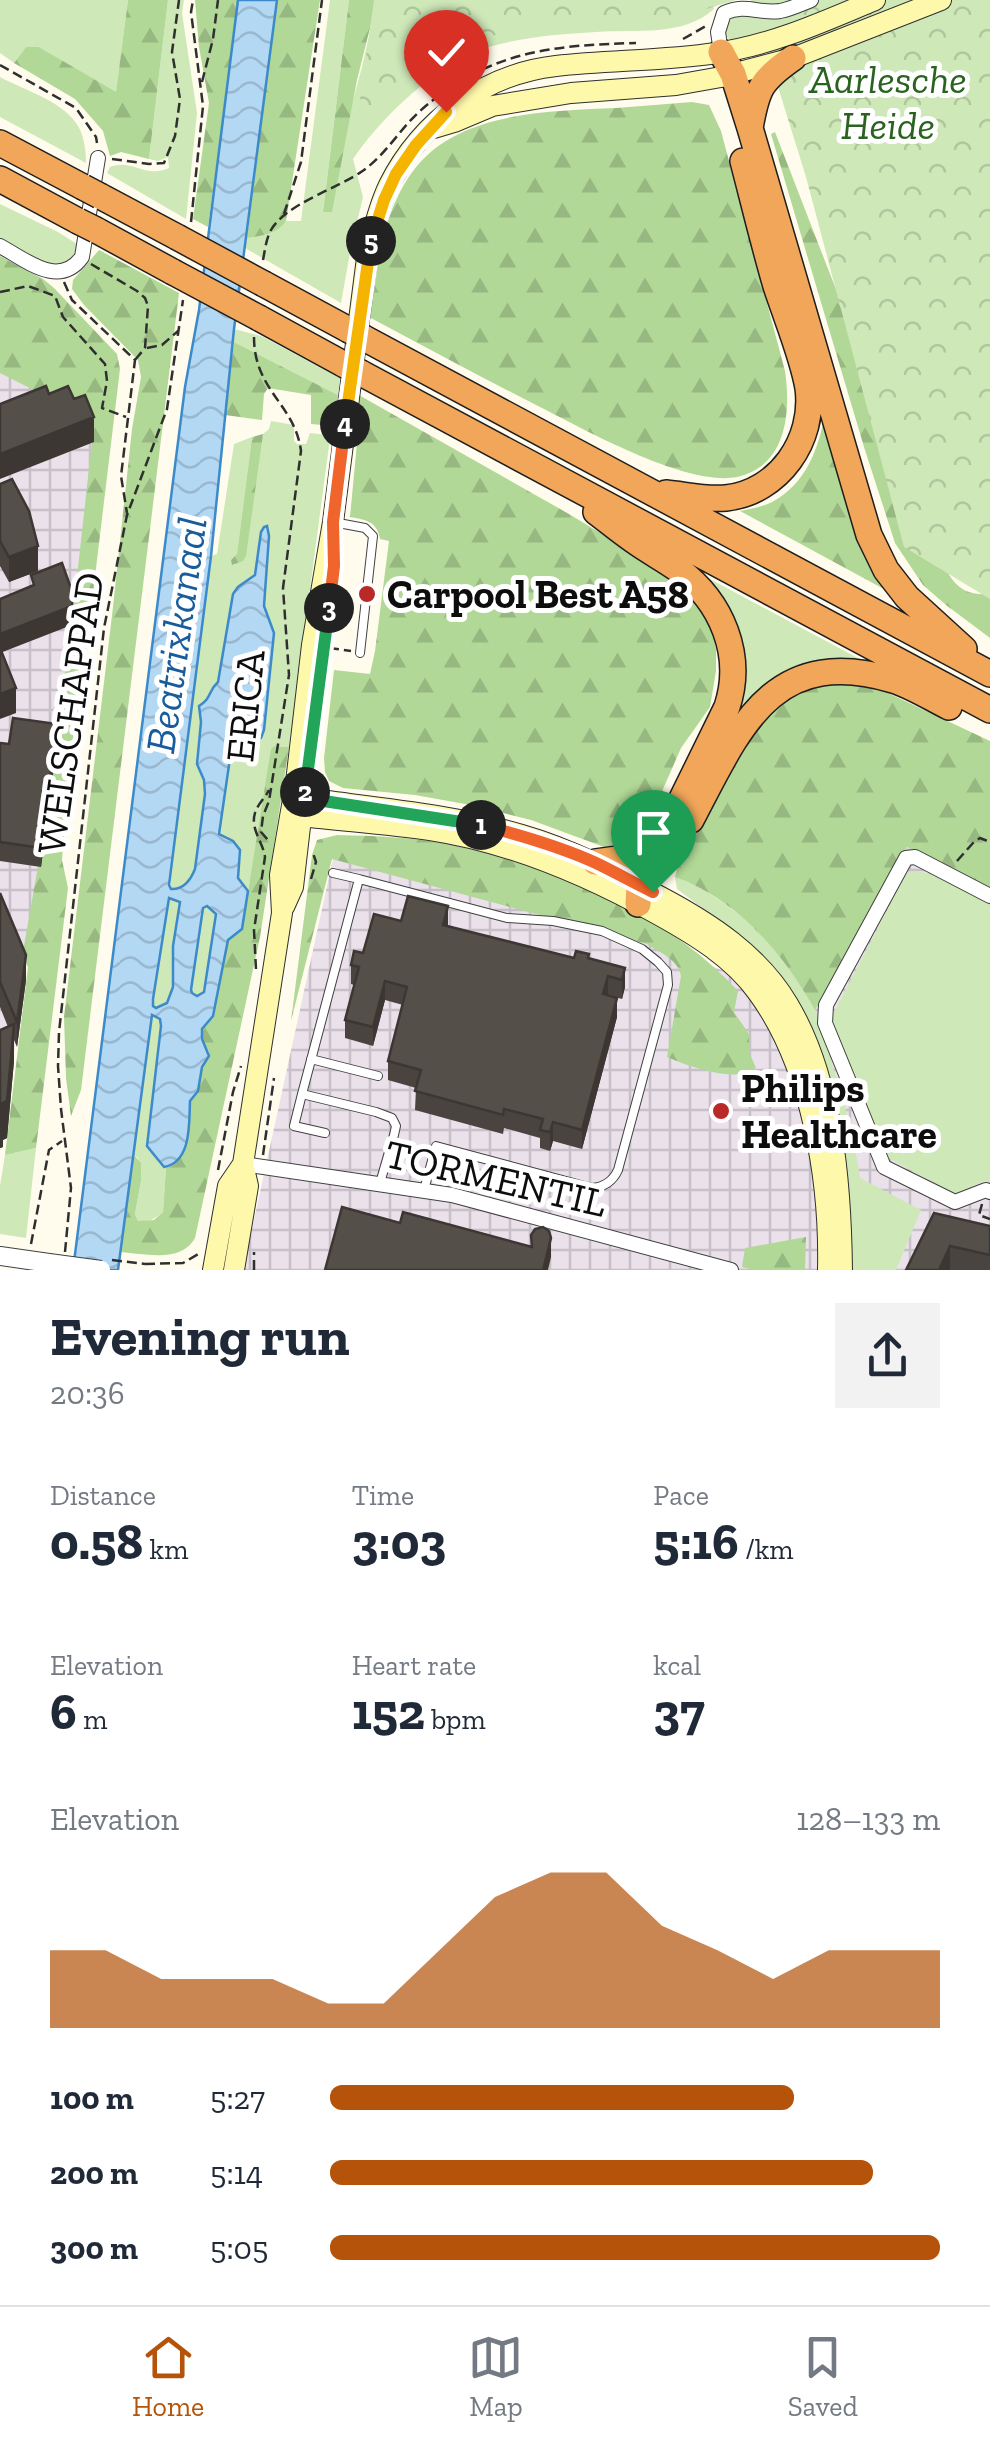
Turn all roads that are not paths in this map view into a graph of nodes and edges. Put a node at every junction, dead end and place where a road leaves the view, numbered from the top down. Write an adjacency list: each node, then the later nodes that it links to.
1 (811, 0): 5 (street)
2 (875, 0): 5 (main road, ERICA)
3 (941, 0): 4 (main road, ERICA)
4 (793, 58): 5 (main road, ERICA); 7 (highway)
5 (725, 68): 6 (main road, ERICA); 6 (main road, ERICA); 7 (highway); 13 (highway)
6 (432, 128): 14 (main road, ERICA)
7 (750, 128): 16 (highway)
8 (0, 143): 13 (highway, bridge)
9 (98, 158): 11 (street)
10 (0, 179): 12 (highway, bridge)
11 (0, 246)
12 (540, 469): 17 (highway); 20 (highway)
13 (651, 491): 16 (highway)
14 (333, 522): 15 (lane); 19 (main road, ERICA)
15 (360, 652)
16 (990, 673)
17 (990, 710)
18 (990, 726): 24 (highway)
19 (299, 807): 21 (main road); 24 (main road); 30 (main road, ERICA)
20 (660, 843): 21 (highway); 24 (highway)
21 (595, 862): 24 (main road)
22 (333, 872): 23 (lane)
23 (359, 879): 26 (lane); 32 (lane)
24 (644, 894): 39 (main road); 40 (main road)
25 (990, 896): 33 (street)
26 (312, 1059): 27 (lane); 28 (lane)
27 (378, 1076)
28 (302, 1094): 29 (lane); 31 (lane)
29 (325, 1133)
30 (243, 1164): 31 (street, TORMENTIL); 36 (main road, ERICA); 37 (main road, ERICA)
31 (380, 1183): 32 (street, TORMENTIL)
32 (424, 1190): 38 (street, TORMENTIL)
33 (983, 1193)
34 (0, 1256): 35 (street, bridge)
35 (101, 1270)
36 (213, 1270)
37 (234, 1270)
38 (731, 1270)
39 (828, 1270)
40 (842, 1270)

